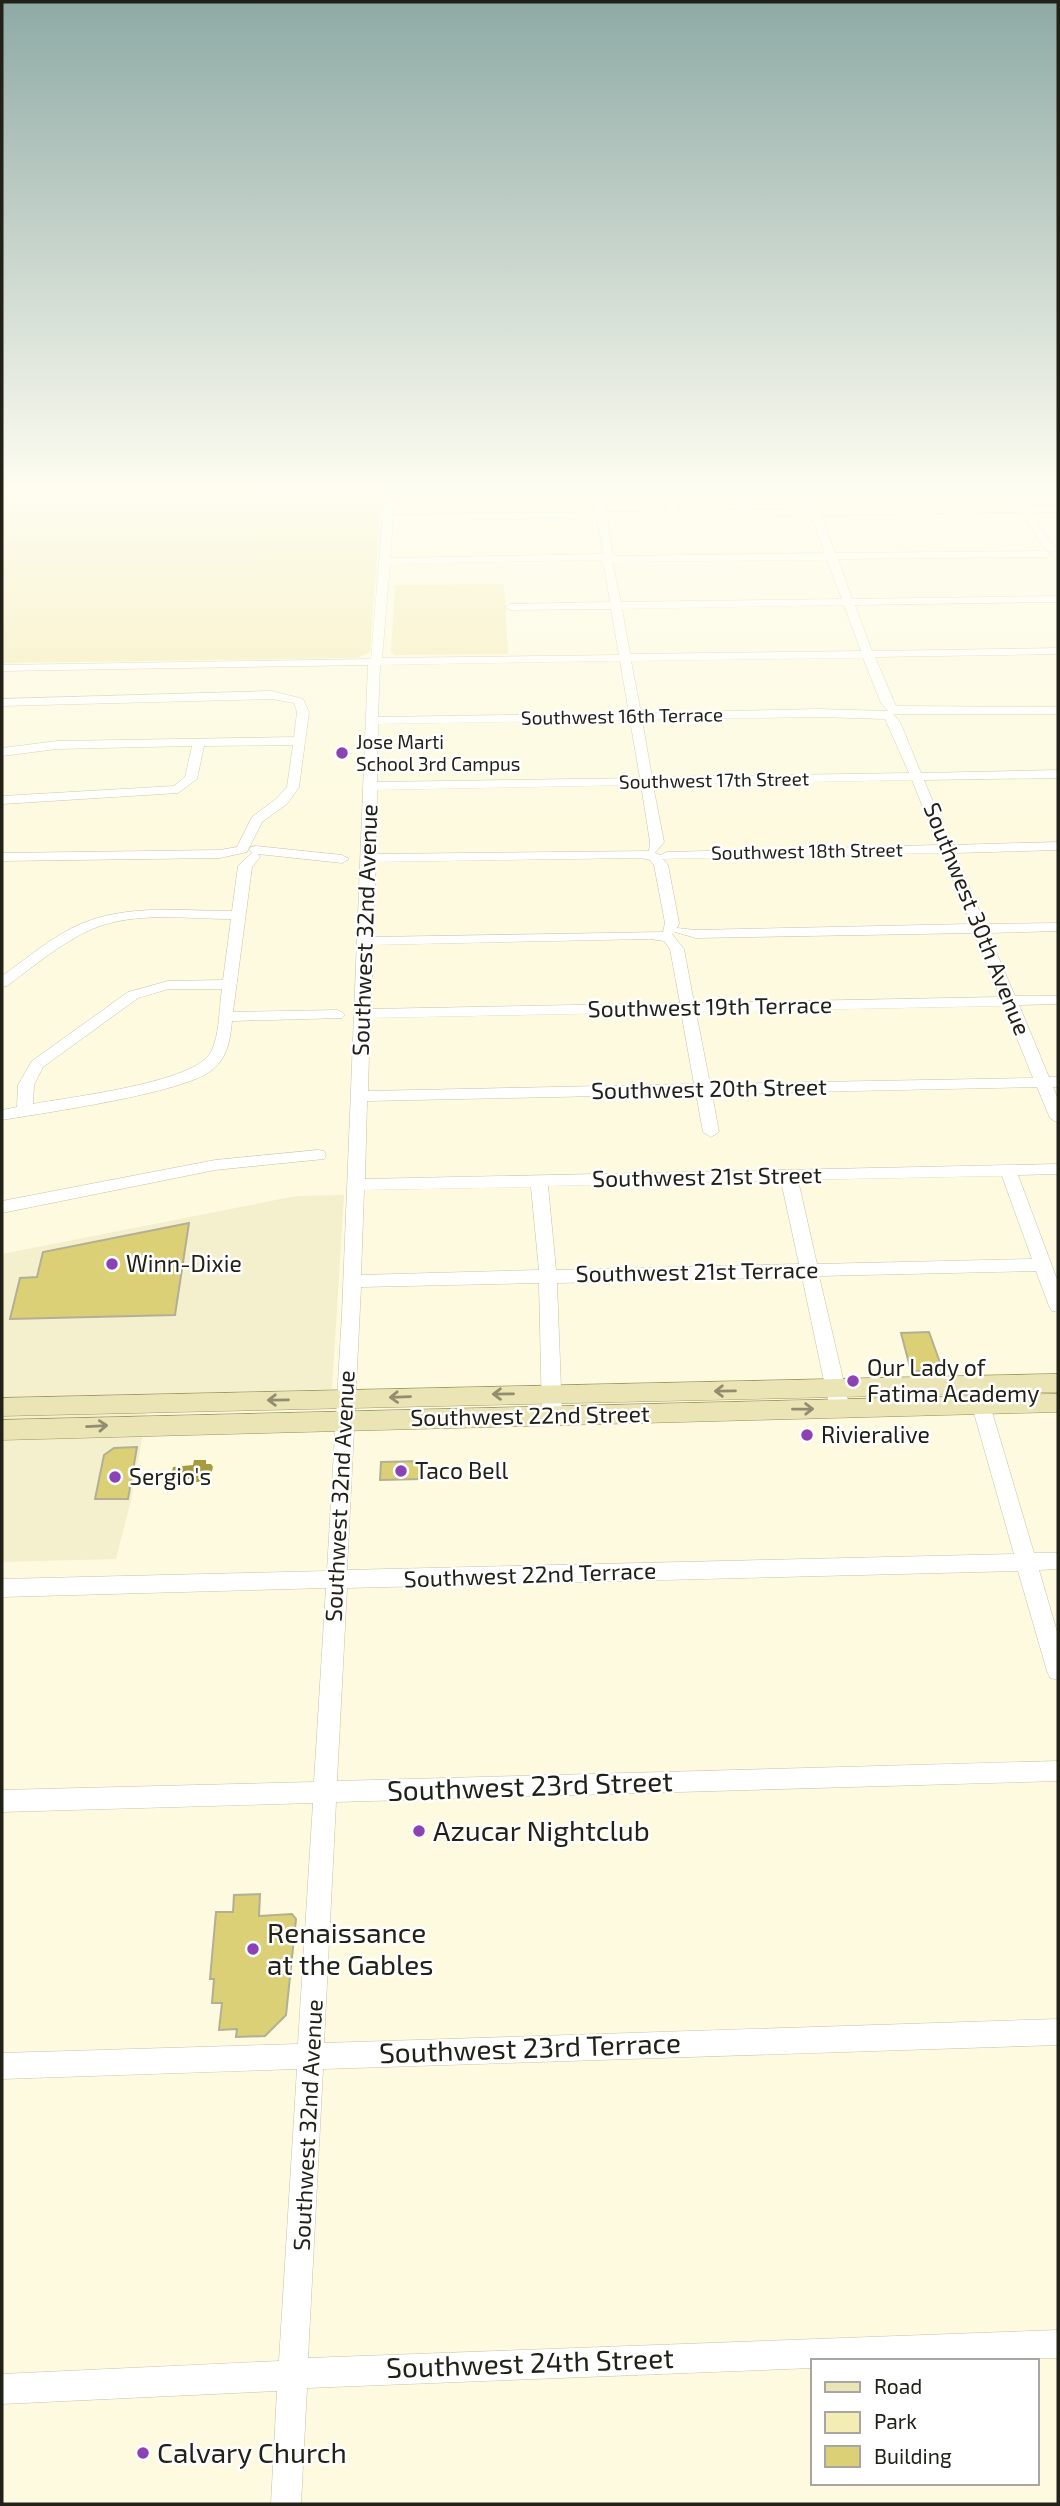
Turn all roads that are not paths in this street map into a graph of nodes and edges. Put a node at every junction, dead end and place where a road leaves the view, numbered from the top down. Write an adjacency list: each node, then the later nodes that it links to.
1 (381, 606): 9 (street, Southwest 32nd Avenue)
2 (615, 606): 3 (street); 5 (street); 8 (street)
3 (618, 606)
4 (851, 606): 7 (street, Southwest 30th Avenue)
5 (510, 607)
6 (1058, 651): 7 (street)
7 (868, 654): 8 (street); 13 (street, Southwest 30th Avenue)
8 (623, 658): 9 (street); 14 (street)
9 (376, 662): 10 (street); 15 (street, Southwest 32nd Avenue)
10 (2, 668)
11 (2, 702): 16 (street)
12 (1058, 710): 13 (street, Southwest 16th Terrace)
13 (889, 713): 14 (street, Southwest 16th Terrace); 20 (street, Southwest 30th Avenue)
14 (634, 716): 15 (street, Southwest 16th Terrace); 21 (street)
15 (372, 720): 22 (street, Southwest 32nd Avenue)
16 (300, 741): 17 (street); 26 (street)
17 (199, 742): 18 (street); 23 (street)
18 (2, 752)
19 (1058, 774): 20 (street, Southwest 17th Street)
20 (917, 776): 21 (street, Southwest 17th Street); 25 (street, Southwest 30th Avenue)
21 (645, 781): 22 (street, Southwest 17th Street); 27 (street)
22 (371, 786): 29 (street, Southwest 32nd Avenue)
23 (2, 800)
24 (1058, 846): 25 (street, Southwest 18th Street)
25 (948, 848): 27 (street, Southwest 18th Street); 33 (street, Southwest 30th Avenue)
26 (247, 853): 28 (street); 30 (street); 31 (street)
27 (660, 853): 29 (street, Southwest 18th Street); 34 (street)
28 (2, 857)
29 (369, 858): 35 (street, Southwest 32nd Avenue)
30 (342, 859)
31 (239, 915): 36 (street); 37 (street)
32 (1058, 928): 33 (street)
33 (981, 929): 34 (street); 39 (street, Southwest 30th Avenue)
34 (677, 935): 35 (street); 40 (street)
35 (366, 941): 41 (street, Southwest 32nd Avenue)
36 (2, 983)
37 (230, 984): 43 (street); 47 (street)
38 (1058, 1000): 39 (street, Southwest 19th Terrace)
39 (1011, 1001): 40 (street, Southwest 19th Terrace); 44 (street, Southwest 30th Avenue)
40 (688, 1008): 41 (street, Southwest 19th Terrace); 45 (street)
41 (362, 1014): 46 (street, Southwest 32nd Avenue)
42 (337, 1015): 43 (street)
43 (226, 1017): 47 (street)
44 (1051, 1082): 45 (street, Southwest 20th Street); 49 (street, Southwest 30th Avenue)
45 (704, 1089): 46 (street, Southwest 20th Street); 50 (street)
46 (359, 1096): 56 (street, Southwest 32nd Avenue)
47 (25, 1111): 48 (street)
48 (2, 1115)
49 (1058, 1118)
50 (710, 1132)
51 (318, 1155): 57 (street)
52 (1058, 1169): 53 (street, Southwest 21st Street)
53 (1008, 1170): 54 (street, Southwest 21st Street); 58 (street)
54 (788, 1175): 55 (street, Southwest 21st Street); 59 (street)
55 (539, 1180): 56 (street, Southwest 21st Street); 60 (street)
56 (356, 1185): 61 (street, Southwest 32nd Avenue)
57 (2, 1207)
58 (1043, 1265): 59 (street, Southwest 21st Terrace); 62 (street)
59 (809, 1270): 60 (street, Southwest 21st Terrace); 65 (street)
60 (546, 1276): 61 (street, Southwest 21st Terrace); 67 (street)
61 (352, 1281): 70 (street, Southwest 32nd Avenue)
62 (1058, 1306)
63 (1058, 1383): 64 (main road, Southwest 22nd Street)
64 (978, 1395): 65 (main road, Southwest 22nd Street); 66 (main road, Southwest 22nd Street); 74 (street)
65 (837, 1398): 67 (main road, Southwest 22nd Street)
66 (1058, 1403)
67 (552, 1404): 70 (main road, Southwest 22nd Street)
68 (42, 1406): 69 (main road, Southwest 22nd Street); 70 (main road, Southwest 22nd Street, one-way to 68); 71 (main road)
69 (2, 1407)
70 (345, 1409): 71 (main road, Southwest 22nd Street, one-way to 70); 75 (street, Southwest 32nd Avenue)
71 (29, 1429): 72 (main road, Southwest 22nd Street)
72 (2, 1430)
73 (1058, 1561): 74 (street, Southwest 22nd Terrace)
74 (1026, 1562): 75 (street, Southwest 22nd Terrace); 77 (street)
75 (336, 1580): 76 (street, Southwest 22nd Terrace); 79 (street, Southwest 32nd Avenue)
76 (2, 1588)
77 (1058, 1671)
78 (1058, 1771): 79 (street, Southwest 23rd Street)
79 (323, 1792): 80 (street, Southwest 23rd Street); 82 (street, Southwest 32nd Avenue)
80 (2, 1801)
81 (1058, 2032): 82 (street, Southwest 23rd Terrace)
82 (311, 2055): 83 (street, Southwest 23rd Terrace); 85 (street, Southwest 32nd Avenue)
83 (2, 2066)
84 (1058, 2344): 85 (street, Southwest 24th Street)
85 (293, 2375): 86 (street, Southwest 24th Street); 87 (street, Southwest 32nd Avenue)
86 (2, 2389)
87 (286, 2504)

